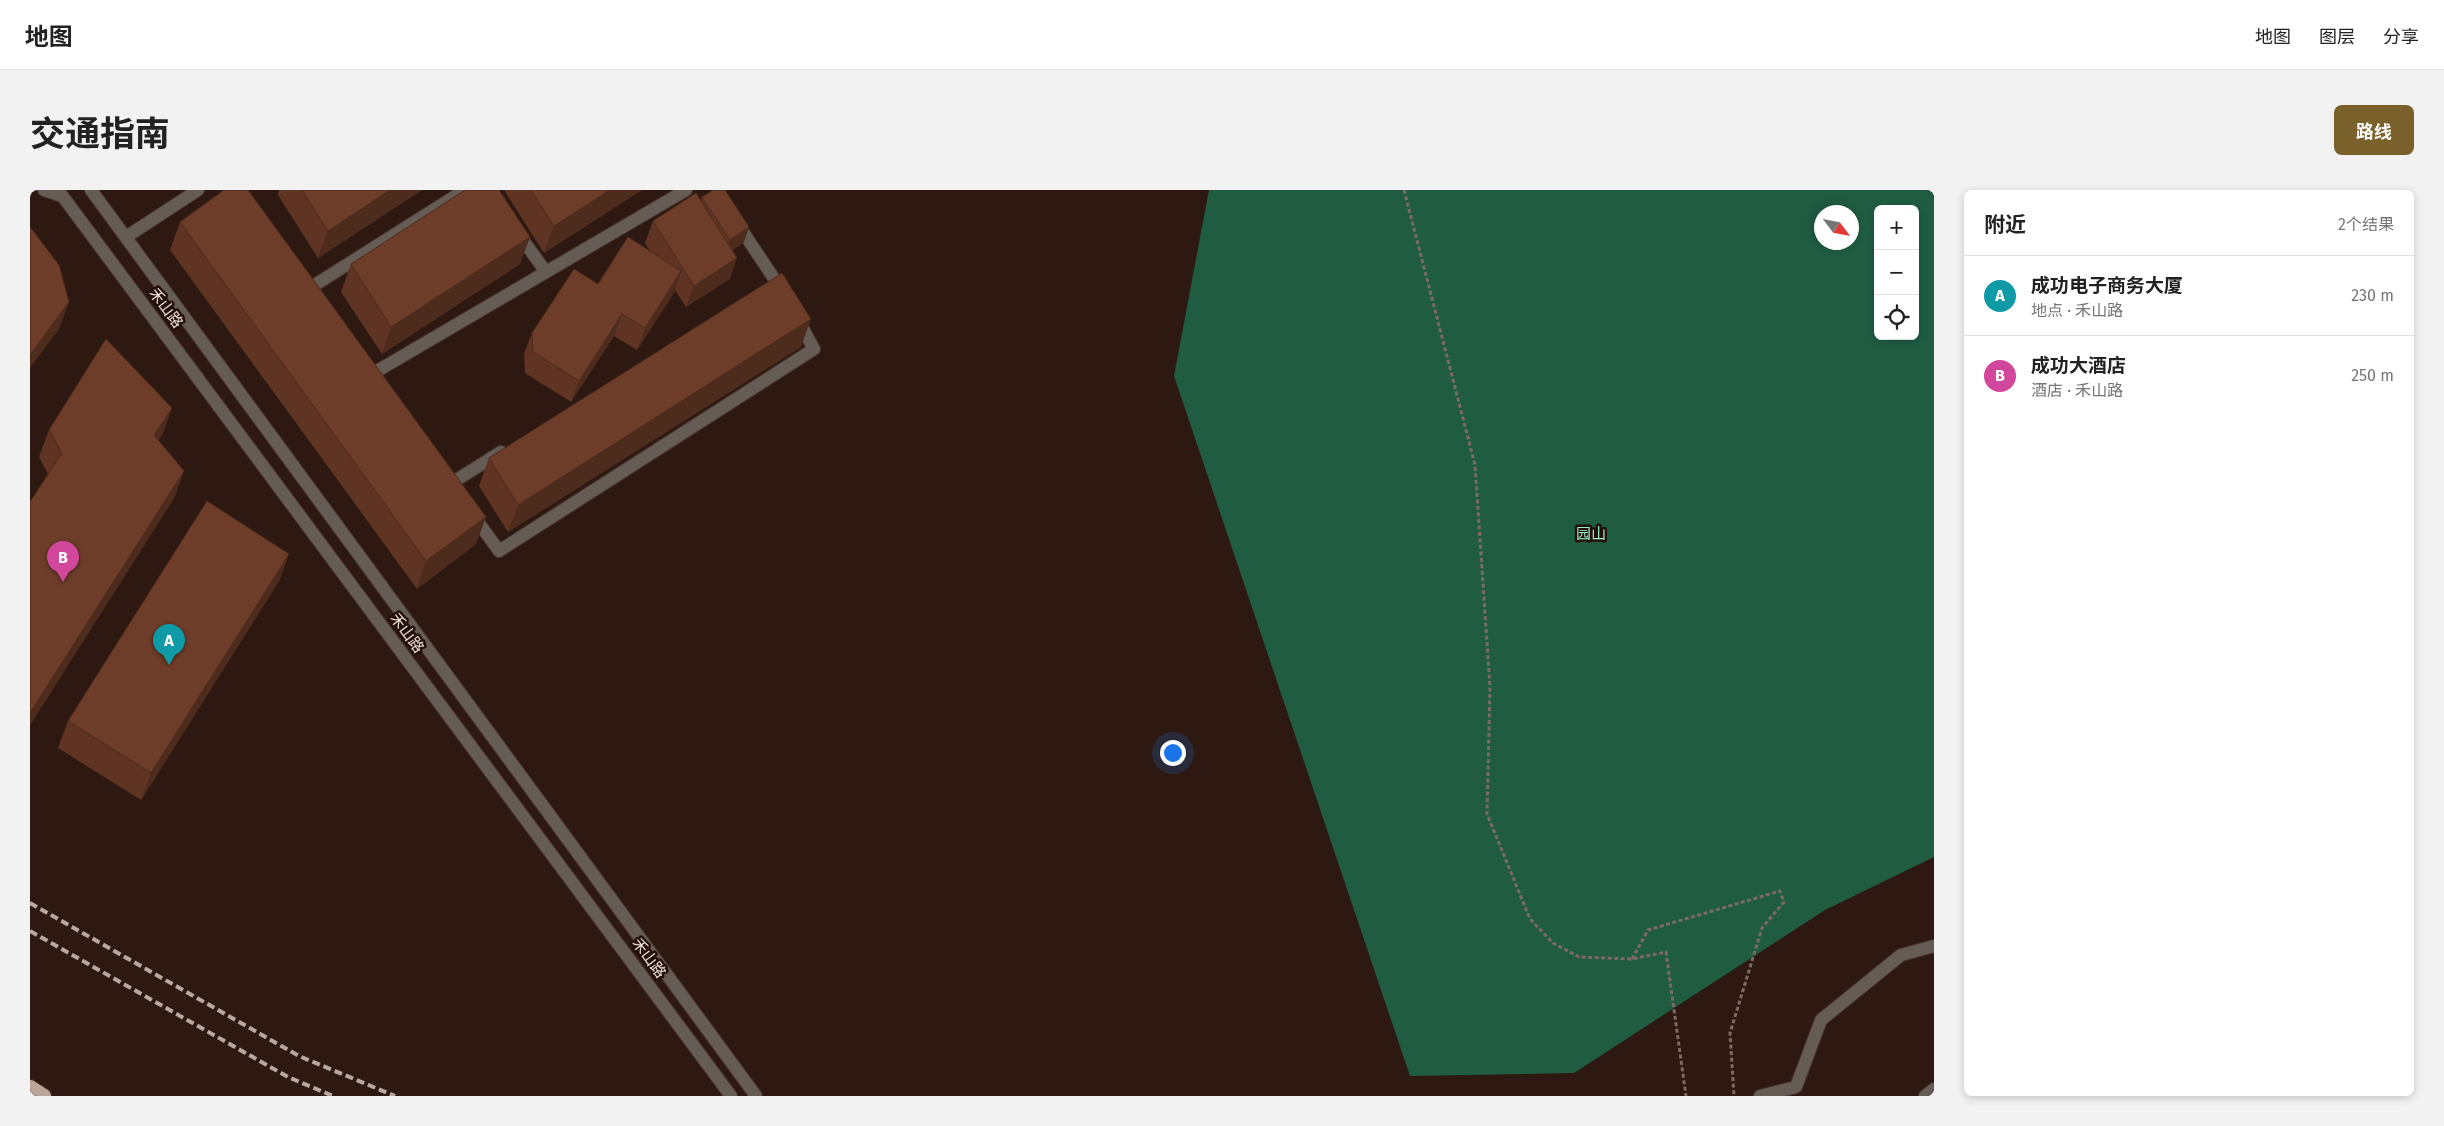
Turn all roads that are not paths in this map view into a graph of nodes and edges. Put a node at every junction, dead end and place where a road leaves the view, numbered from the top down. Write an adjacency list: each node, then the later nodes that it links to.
1 (44, 190): 6 (street)
2 (91, 190): 9 (street, 禾山路)
3 (198, 190): 9 (street)
4 (465, 190): 11 (street)
5 (686, 190): 10 (street)
6 (60, 193): 20 (street, 禾山路)
7 (731, 214): 15 (street)
8 (508, 220): 10 (street)
9 (126, 237): 21 (street, 禾山路)
10 (546, 272): 12 (street)
11 (310, 288)
12 (372, 374)
13 (509, 447): 14 (street)
14 (450, 484)
15 (466, 507)
16 (1934, 946): 22 (street)
17 (30, 1087): 19 (highway)
18 (1934, 1089): 23 (street)
19 (44, 1096)
20 (731, 1096)
21 (756, 1096)
22 (1760, 1096)
23 (1925, 1096)

